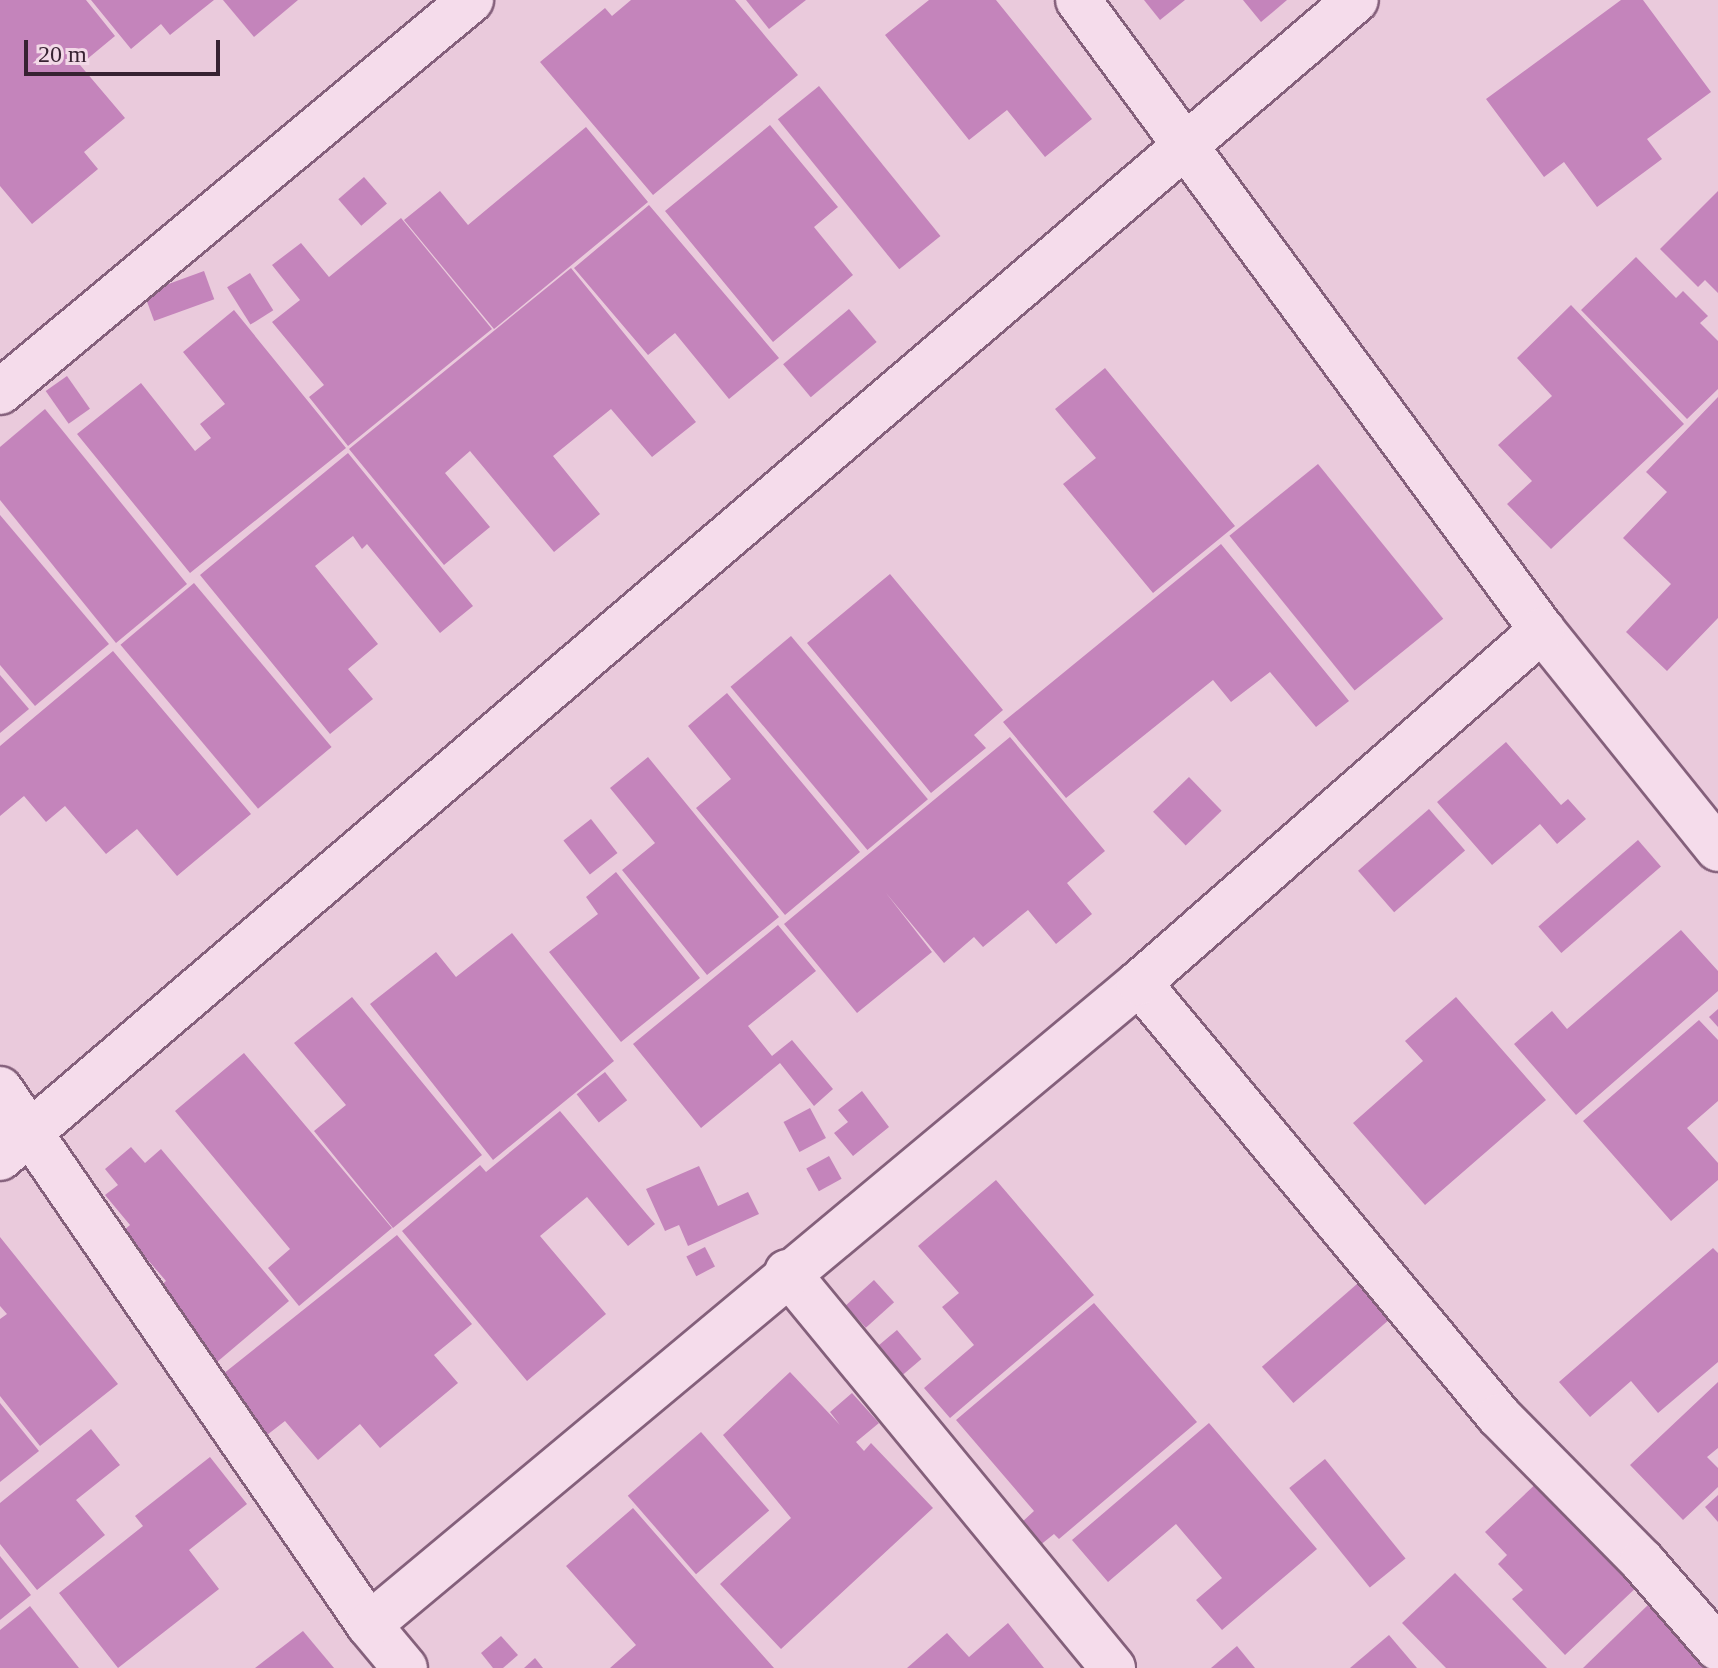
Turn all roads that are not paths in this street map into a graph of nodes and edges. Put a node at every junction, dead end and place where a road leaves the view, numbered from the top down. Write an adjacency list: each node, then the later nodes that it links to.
1 (471, 0): 5 (street)
2 (1078, 0): 4 (street)
3 (1356, 0): 4 (street)
4 (1187, 147): 6 (street); 10 (street)
5 (0, 392)
6 (1542, 630): 7 (street); 8 (street)
7 (1718, 849)
8 (1139, 983): 11 (street); 13 (street)
9 (0, 1089): 10 (street)
10 (15, 1146): 12 (street)
11 (787, 1272): 12 (street); 15 (street)
12 (369, 1625): 14 (street)
13 (1718, 1648)
14 (405, 1668)
15 (1113, 1668)

